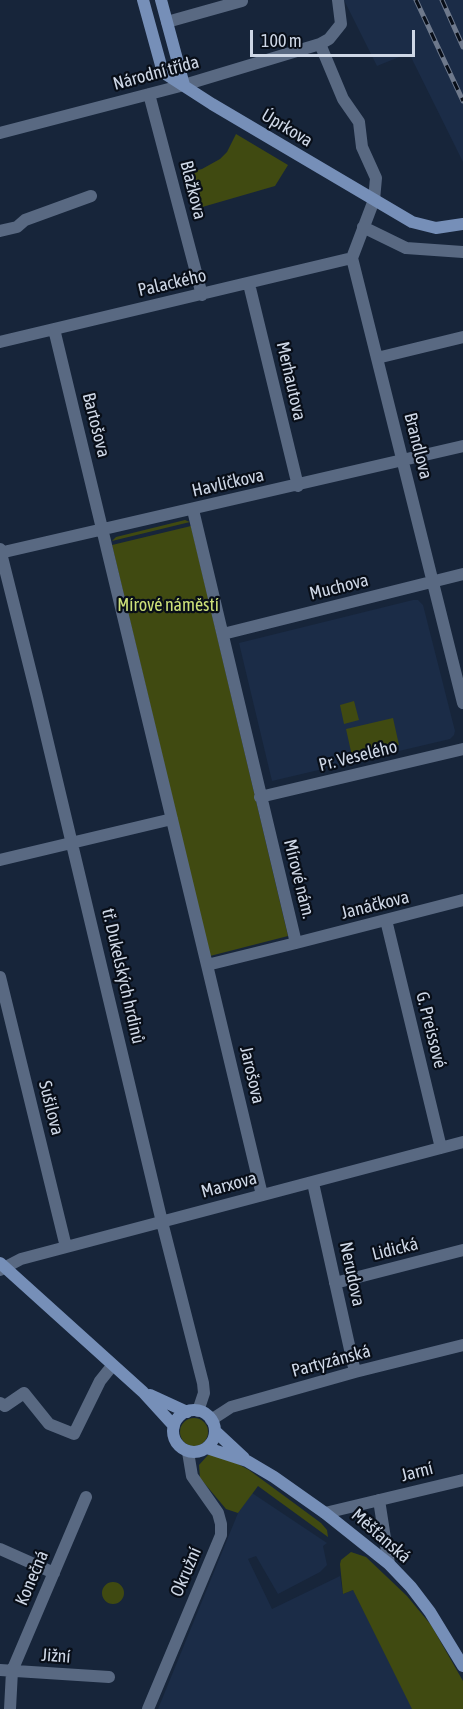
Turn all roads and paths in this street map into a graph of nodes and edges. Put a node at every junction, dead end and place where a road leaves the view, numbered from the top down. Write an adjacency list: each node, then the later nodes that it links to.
1 (143, 0): 7 (main road, Úprkova)
2 (161, 0): 5 (main road)
3 (338, 0): 6 (street)
4 (242, 1): 5 (street)
5 (167, 22): 7 (main road)
6 (320, 44): 7 (street, Národní třída); 11 (street)
7 (184, 85): 8 (street, Národní třída); 11 (main road, Úprkova)
8 (149, 94): 9 (street, Národní třída); 18 (street, Blažkova)
9 (0, 133)
10 (91, 196): 14 (street)
11 (374, 200): 12 (main road, Úprkova); 13 (street)
12 (463, 225)
13 (363, 227): 15 (street); 16 (street)
14 (0, 231)
15 (463, 252)
16 (352, 258): 17 (street, Palackého); 22 (street, Brandlova)
17 (249, 284): 18 (street, Palackého); 25 (street, Merhautova)
18 (202, 295): 19 (street, Palackého)
19 (54, 329): 21 (street, Palackého); 27 (street, Bartošova)
20 (463, 337): 22 (street)
21 (0, 342)
22 (377, 358): 24 (street, Brandlova)
23 (463, 446): 24 (street, Havlíčkova)
24 (403, 461): 25 (street, Havlíčkova); 30 (street, Brandlova)
25 (298, 486): 26 (street, Havlíčkova)
26 (193, 510): 27 (street, Havlíčkova); 31 (street, Mírové nám.)
27 (104, 530): 28 (street, Havlíčkova); 35 (street)
28 (0, 552): 36 (street, tř. Dukelských hrdinů)
29 (463, 574): 30 (street, Muchova)
30 (432, 581): 31 (street, Muchova); 32 (street, Brandlova)
31 (223, 634): 34 (street, Mírové nám.)
32 (463, 703)
33 (463, 749): 34 (street, Pr. Veselého)
34 (260, 797): 40 (street, Mírové nám.)
35 (172, 819): 36 (street); 41 (street)
36 (72, 843): 37 (street); 48 (street, tř. Dukelských hrdinů)
37 (0, 860)
38 (463, 900): 39 (street, Janáčkova)
39 (386, 920): 40 (street, Janáčkova); 45 (street, G. Preissové)
40 (296, 943): 41 (street, Mírové nám.)
41 (207, 965): 47 (street, Jarošova)
42 (0, 977): 43 (street, Sušilova)
43 (3, 1004): 49 (street, Sušilova)
44 (463, 1142): 45 (street, Marxova)
45 (441, 1148): 46 (street, Marxova)
46 (313, 1183): 47 (street, Marxova); 52 (street, Nerudova)
47 (262, 1195): 48 (street, Marxova)
48 (162, 1222): 49 (street, Marxova); 58 (street, tř. Dukelských hrdinů)
49 (66, 1247): 51 (street, Marxova)
50 (463, 1250): 52 (street, Lidická)
51 (2, 1267): 54 (main road, Měšťanská)
52 (335, 1282): 55 (street, Nerudova)
53 (463, 1345): 55 (street, Partyzánská)
54 (112, 1366): 56 (main road, Měšťanská); 57 (street)
55 (355, 1372): 60 (street, Partyzánská)
56 (143, 1392): 58 (main road, Měšťanská); 59 (main road, Měšťanská)
57 (0, 1403)
58 (192, 1411): 59 (main road); 60 (main road, Měšťanská)
59 (174, 1426): 62 (main road, Měšťanská)
60 (213, 1426): 61 (main road); 63 (main road, Měšťanská)
61 (207, 1448): 62 (main road, Měšťanská); 63 (main road, Měšťanská)
62 (188, 1452): 75 (street, Okružní)
63 (247, 1461): 67 (main road, Měšťanská)
64 (463, 1480): 66 (street, Jarní)
65 (86, 1497): 70 (street, Konečná)
66 (379, 1500): 67 (street, Jarní); 69 (street)
67 (325, 1513): 69 (main road, Měšťanská)
68 (0, 1549): 70 (street)
69 (389, 1564): 71 (main road, Měšťanská)
70 (54, 1573): 72 (street, Konečná)
71 (462, 1662)
72 (6, 1671): 73 (street, Jižní); 74 (street, Konečná)
73 (109, 1677)
74 (10, 1709)
75 (148, 1709)

